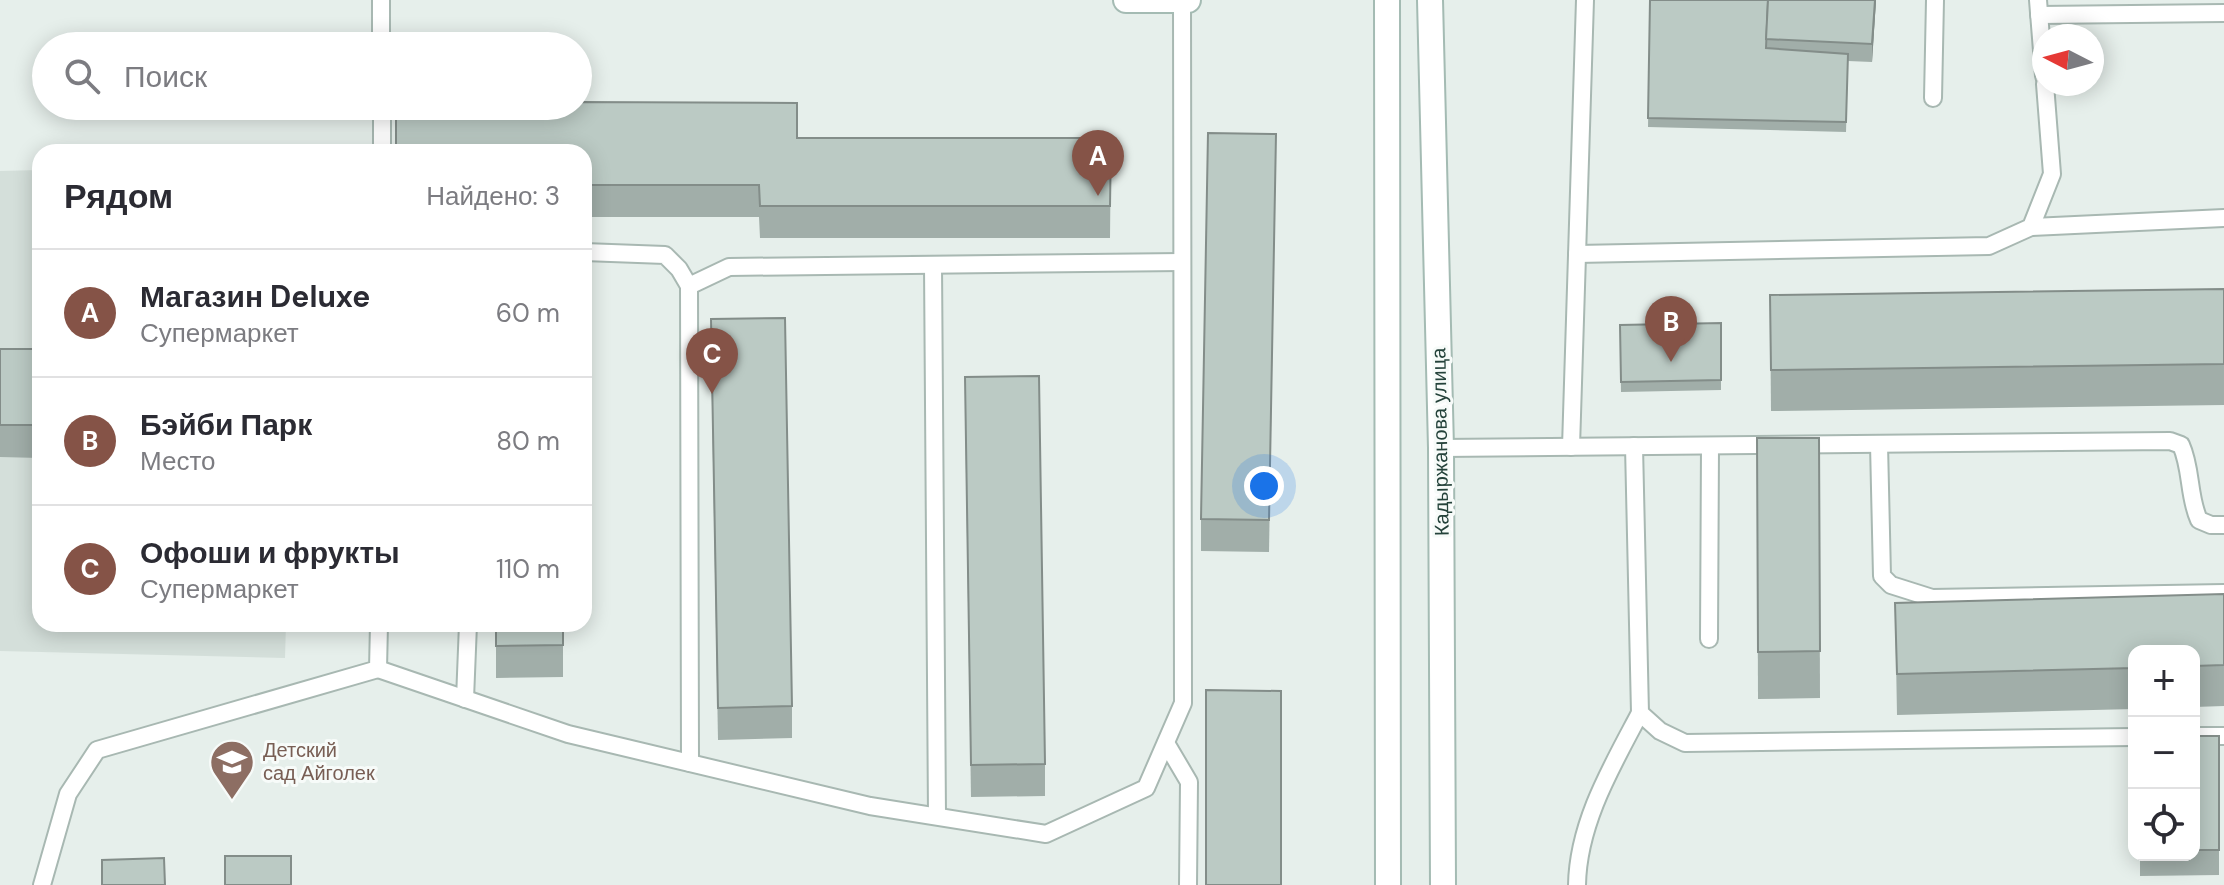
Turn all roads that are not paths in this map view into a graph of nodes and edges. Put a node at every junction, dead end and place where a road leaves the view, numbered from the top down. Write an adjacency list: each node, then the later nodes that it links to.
1 (381, 0): 10 (lane)
2 (1126, 0): 3 (main road)
3 (1184, 0): 19 (lane)
4 (1387, 0): 43 (main road)
5 (1430, 0): 26 (main road, Кадыржанова улица)
6 (1585, 0): 18 (lane)
7 (1935, 0): 12 (lane)
8 (2039, 8): 9 (lane)
9 (2224, 13)
10 (381, 32)
11 (2046, 96): 16 (lane)
12 (1933, 98)
13 (382, 120): 14 (lane)
14 (382, 144)
15 (2224, 218): 16 (lane)
16 (2031, 227): 18 (lane)
17 (592, 252): 21 (lane)
18 (1577, 254): 25 (lane)
19 (1182, 262): 20 (lane); 38 (lane)
20 (933, 265): 21 (lane); 40 (lane)
21 (689, 286): 39 (lane)
22 (1879, 444): 24 (lane); 27 (lane); 28 (lane)
23 (1634, 446): 24 (lane); 25 (lane); 34 (lane)
24 (1710, 446): 31 (lane)
25 (1571, 447): 26 (lane)
26 (1441, 448): 44 (main road, Кадыржанова улица)
27 (2224, 525)
28 (2224, 593)
29 (379, 632): 32 (lane)
30 (468, 632): 33 (lane)
31 (1709, 639)
32 (378, 669): 33 (lane); 41 (lane)
33 (465, 699): 39 (lane)
34 (1640, 713): 37 (lane); 45 (lane)
35 (2200, 736): 36 (lane)
36 (2224, 736)
37 (2128, 737)
38 (1166, 743): 40 (lane); 42 (lane)
39 (690, 763): 40 (lane)
40 (937, 816)
41 (42, 885)
42 (1188, 885)
43 (1388, 885)
44 (1443, 885)
45 (1577, 885)

